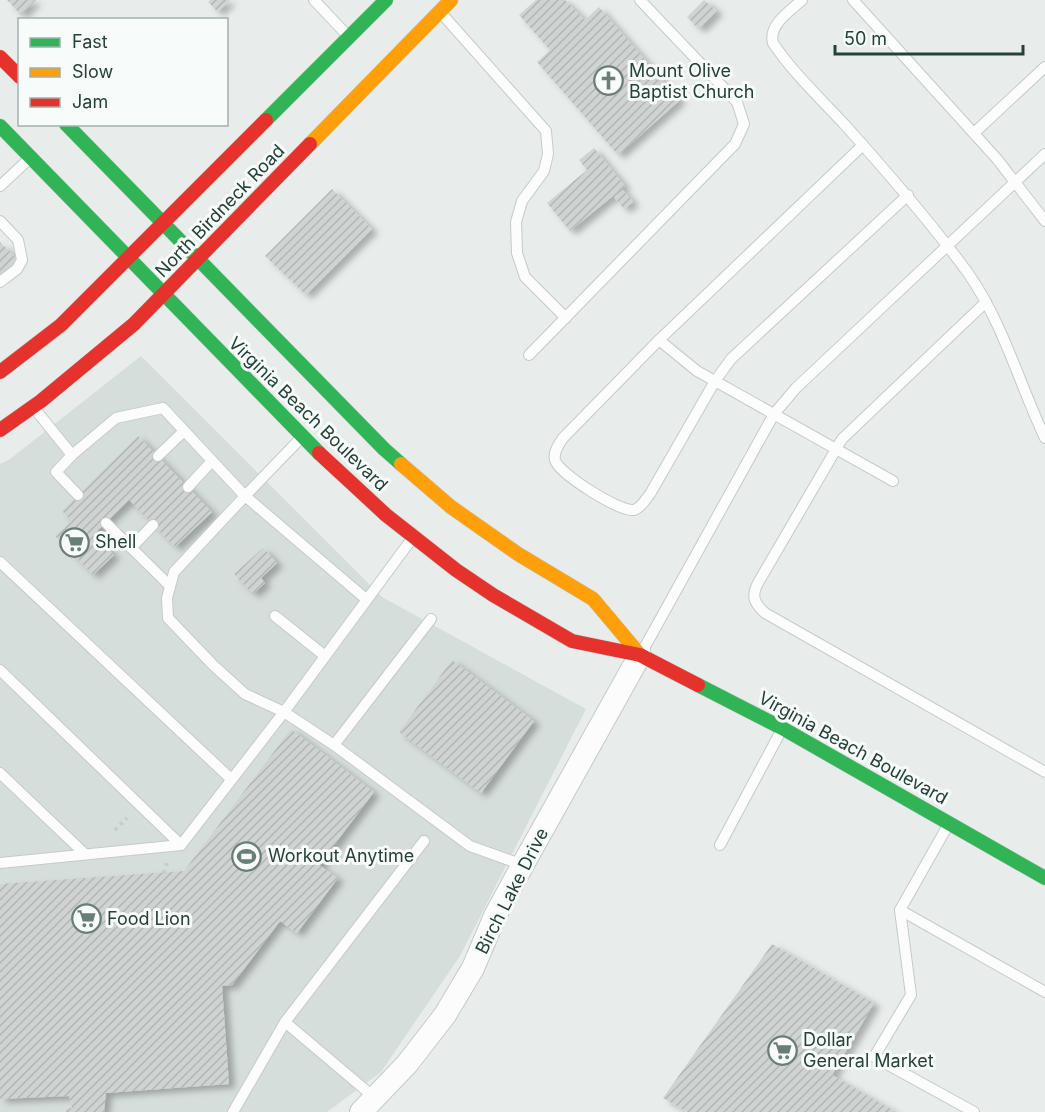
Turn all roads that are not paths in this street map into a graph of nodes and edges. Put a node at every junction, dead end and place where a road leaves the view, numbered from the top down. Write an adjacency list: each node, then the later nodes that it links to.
1 (314, 0): 8 (lane)
2 (386, 0): 8 (main road, North Birdneck Road)
3 (451, 0): 7 (main road, North Birdneck Road)
4 (640, 0): 30 (lane)
5 (802, 0): 15 (lane)
6 (853, 0): 14 (lane)
7 (440, 12): 26 (main road, North Birdneck Road); 30 (lane)
8 (349, 37): 23 (main road, North Birdneck Road)
9 (0, 57): 11 (main road)
10 (1045, 66): 14 (lane)
11 (18, 75)
12 (0, 126): 17 (main road, Virginia Beach Boulevard)
13 (68, 126): 23 (main road, Virginia Beach Boulevard)
14 (974, 134): 18 (lane)
15 (863, 145): 20 (lane); 31 (lane)
16 (1045, 154): 18 (lane)
17 (31, 158): 19 (lane); 25 (main road, Virginia Beach Boulevard)
18 (1015, 182): 22 (lane); 24 (lane)
19 (0, 186)
20 (908, 195): 24 (lane); 34 (lane)
21 (0, 221): 27 (lane)
22 (1045, 221)
23 (164, 225): 25 (main road, North Birdneck Road); 26 (main road, Virginia Beach Boulevard)
24 (948, 247): 29 (lane); 36 (lane)
25 (129, 259): 28 (main road, Virginia Beach Boulevard); 33 (main road, North Birdneck Road)
26 (197, 260): 28 (main road, North Birdneck Road); 58 (main road, Virginia Beach Boulevard)
27 (0, 282)
28 (163, 294): 35 (main road, North Birdneck Road); 39 (main road, Virginia Beach Boulevard)
29 (986, 302): 40 (lane); 41 (lane)
30 (566, 318): 32 (lane)
31 (659, 340): 34 (lane); 34 (lane)
32 (529, 355)
33 (0, 372)
34 (715, 381): 36 (lane)
35 (33, 407): 37 (main road, North Birdneck Road); 42 (lane)
36 (774, 414): 41 (lane); 58 (lane)
37 (0, 430)
38 (184, 431): 42 (lane); 43 (lane); 44 (lane)
39 (302, 436): 48 (lane); 51 (main road, Virginia Beach Boulevard)
40 (1045, 438)
41 (835, 449): 45 (lane); 64 (lane)
42 (72, 455): 47 (lane)
43 (158, 456)
44 (212, 461): 46 (lane); 48 (lane)
45 (893, 481)
46 (188, 488)
47 (78, 495)
48 (246, 496): 54 (lane); 55 (lane)
49 (106, 523): 52 (lane)
50 (153, 525): 52 (lane)
51 (413, 537): 55 (lane); 58 (main road, Virginia Beach Boulevard)
52 (131, 548): 54 (lane)
53 (0, 562): 66 (lane)
54 (170, 586): 61 (lane)
55 (366, 599): 59 (lane)
56 (275, 616): 59 (lane)
57 (431, 619): 63 (lane)
58 (640, 655): 62 (main road, Virginia Beach Boulevard); 73 (street, Birch Lake Drive)
59 (325, 656): 61 (lane)
60 (0, 670): 69 (lane)
61 (284, 712): 63 (lane); 66 (lane)
62 (782, 728): 67 (main road, Virginia Beach Boulevard); 70 (lane)
63 (334, 745): 73 (lane)
64 (1045, 772)
65 (0, 773): 71 (lane)
66 (231, 779): 69 (lane)
67 (950, 823): 74 (main road, Virginia Beach Boulevard); 75 (lane)
68 (424, 841): 77 (lane)
69 (181, 845): 71 (lane)
70 (720, 845)
71 (85, 854): 72 (lane)
72 (0, 863)
73 (523, 866): 78 (street, Birch Lake Drive)
74 (1045, 878)
75 (900, 909): 76 (lane); 80 (lane)
76 (1045, 992)
77 (285, 1022): 78 (lane); 79 (lane)
78 (368, 1105)
79 (233, 1112)
80 (974, 1112)

